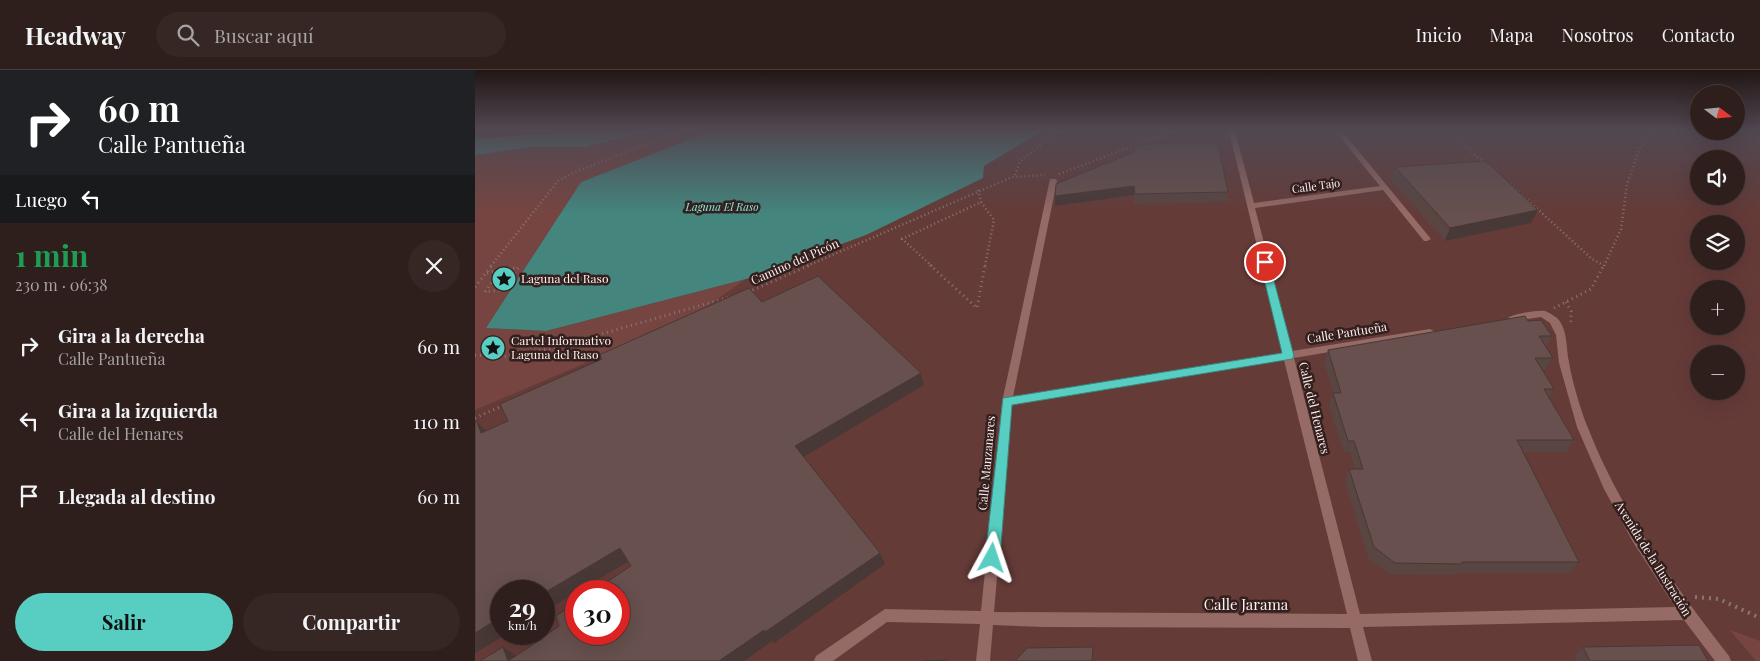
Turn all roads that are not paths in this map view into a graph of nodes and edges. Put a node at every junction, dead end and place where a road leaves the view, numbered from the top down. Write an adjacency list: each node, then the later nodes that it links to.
1 (1239, 159): 5 (street, Calle del Henares)
2 (1360, 159): 4 (street)
3 (1052, 177): 10 (street, Calle Manzanares)
4 (1384, 188): 5 (street, Calle Tajo); 6 (street)
5 (1251, 206): 9 (street, Calle del Henares)
6 (1427, 239)
7 (1503, 320): 11 (street, Avenida de la Ilustración)
8 (1445, 330): 9 (street, Calle Pantueña)
9 (1288, 356): 10 (street, Calle Pantueña); 13 (street, Calle del Henares)
10 (1007, 402): 12 (street, Calle Manzanares)
11 (1690, 608): 13 (street, Calle Jarama); 17 (street, Avenida de la Ilustración)
12 (987, 617): 13 (street, Calle Jarama); 14 (street, Calle Jarama); 15 (street, Calle Manzanares)
13 (1356, 621): 16 (street, Calle del Henares)
14 (821, 661)
15 (983, 661)
16 (1365, 661)
17 (1724, 661)

